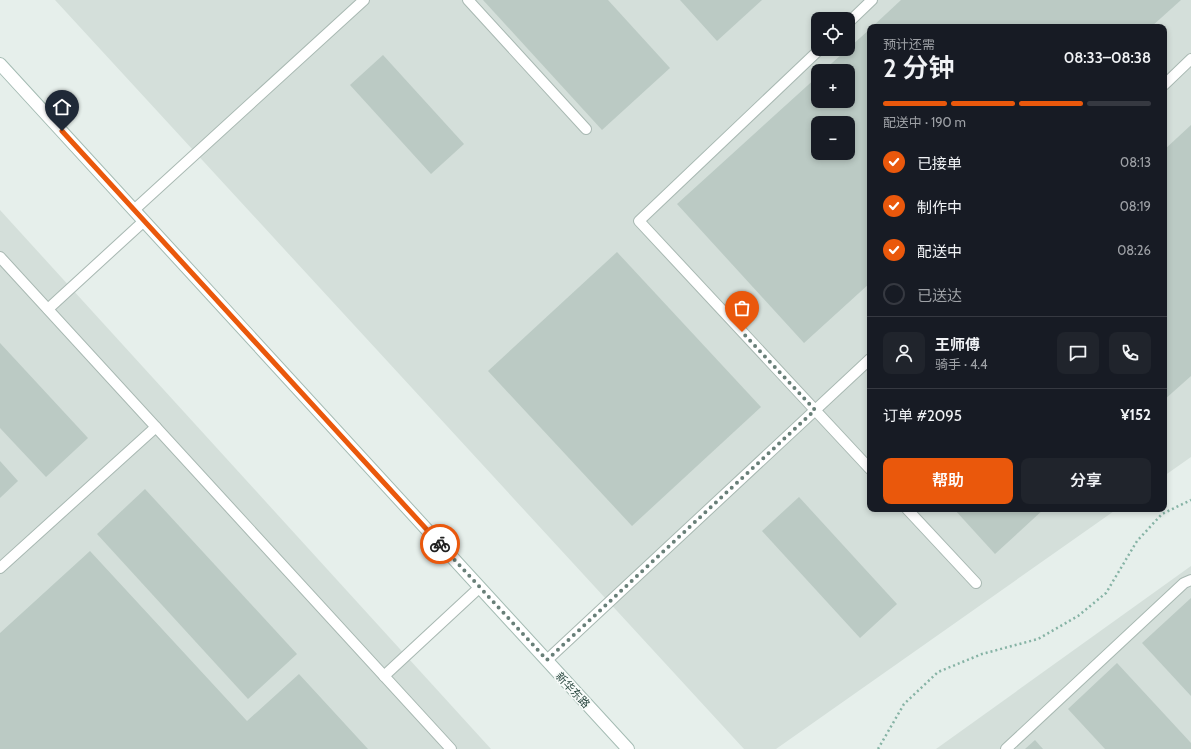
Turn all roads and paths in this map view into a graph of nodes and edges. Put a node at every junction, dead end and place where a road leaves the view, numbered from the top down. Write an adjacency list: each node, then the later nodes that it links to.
1 (364, 0): 10 (lane)
2 (468, 0): 9 (lane)
3 (872, 0): 4 (lane)
4 (855, 16)
5 (813, 56): 15 (lane)
6 (1191, 59): 8 (lane)
7 (0, 64): 10 (main road, 新华东路)
8 (1167, 82)
9 (586, 129)
10 (134, 210): 11 (main road, 新华东路)
11 (144, 221): 13 (lane); 25 (main road, 新华东路)
12 (0, 257): 13 (lane)
13 (48, 309): 16 (lane)
14 (867, 362): 15 (lane)
15 (815, 410): 17 (lane); 26 (lane)
16 (156, 427): 22 (lane); 27 (lane)
17 (867, 466)
18 (1191, 500): 21 (path)
19 (910, 512): 24 (lane)
20 (1166, 512): 30 (path)
21 (1167, 512)
22 (0, 568)
23 (1191, 580): 31 (lane)
24 (976, 583)
25 (480, 587): 26 (main road, 新华东路); 27 (lane)
26 (547, 660): 29 (main road, 新华东路)
27 (384, 676): 28 (lane)
28 (451, 749)
29 (628, 749)
30 (878, 749)
31 (1006, 749)

